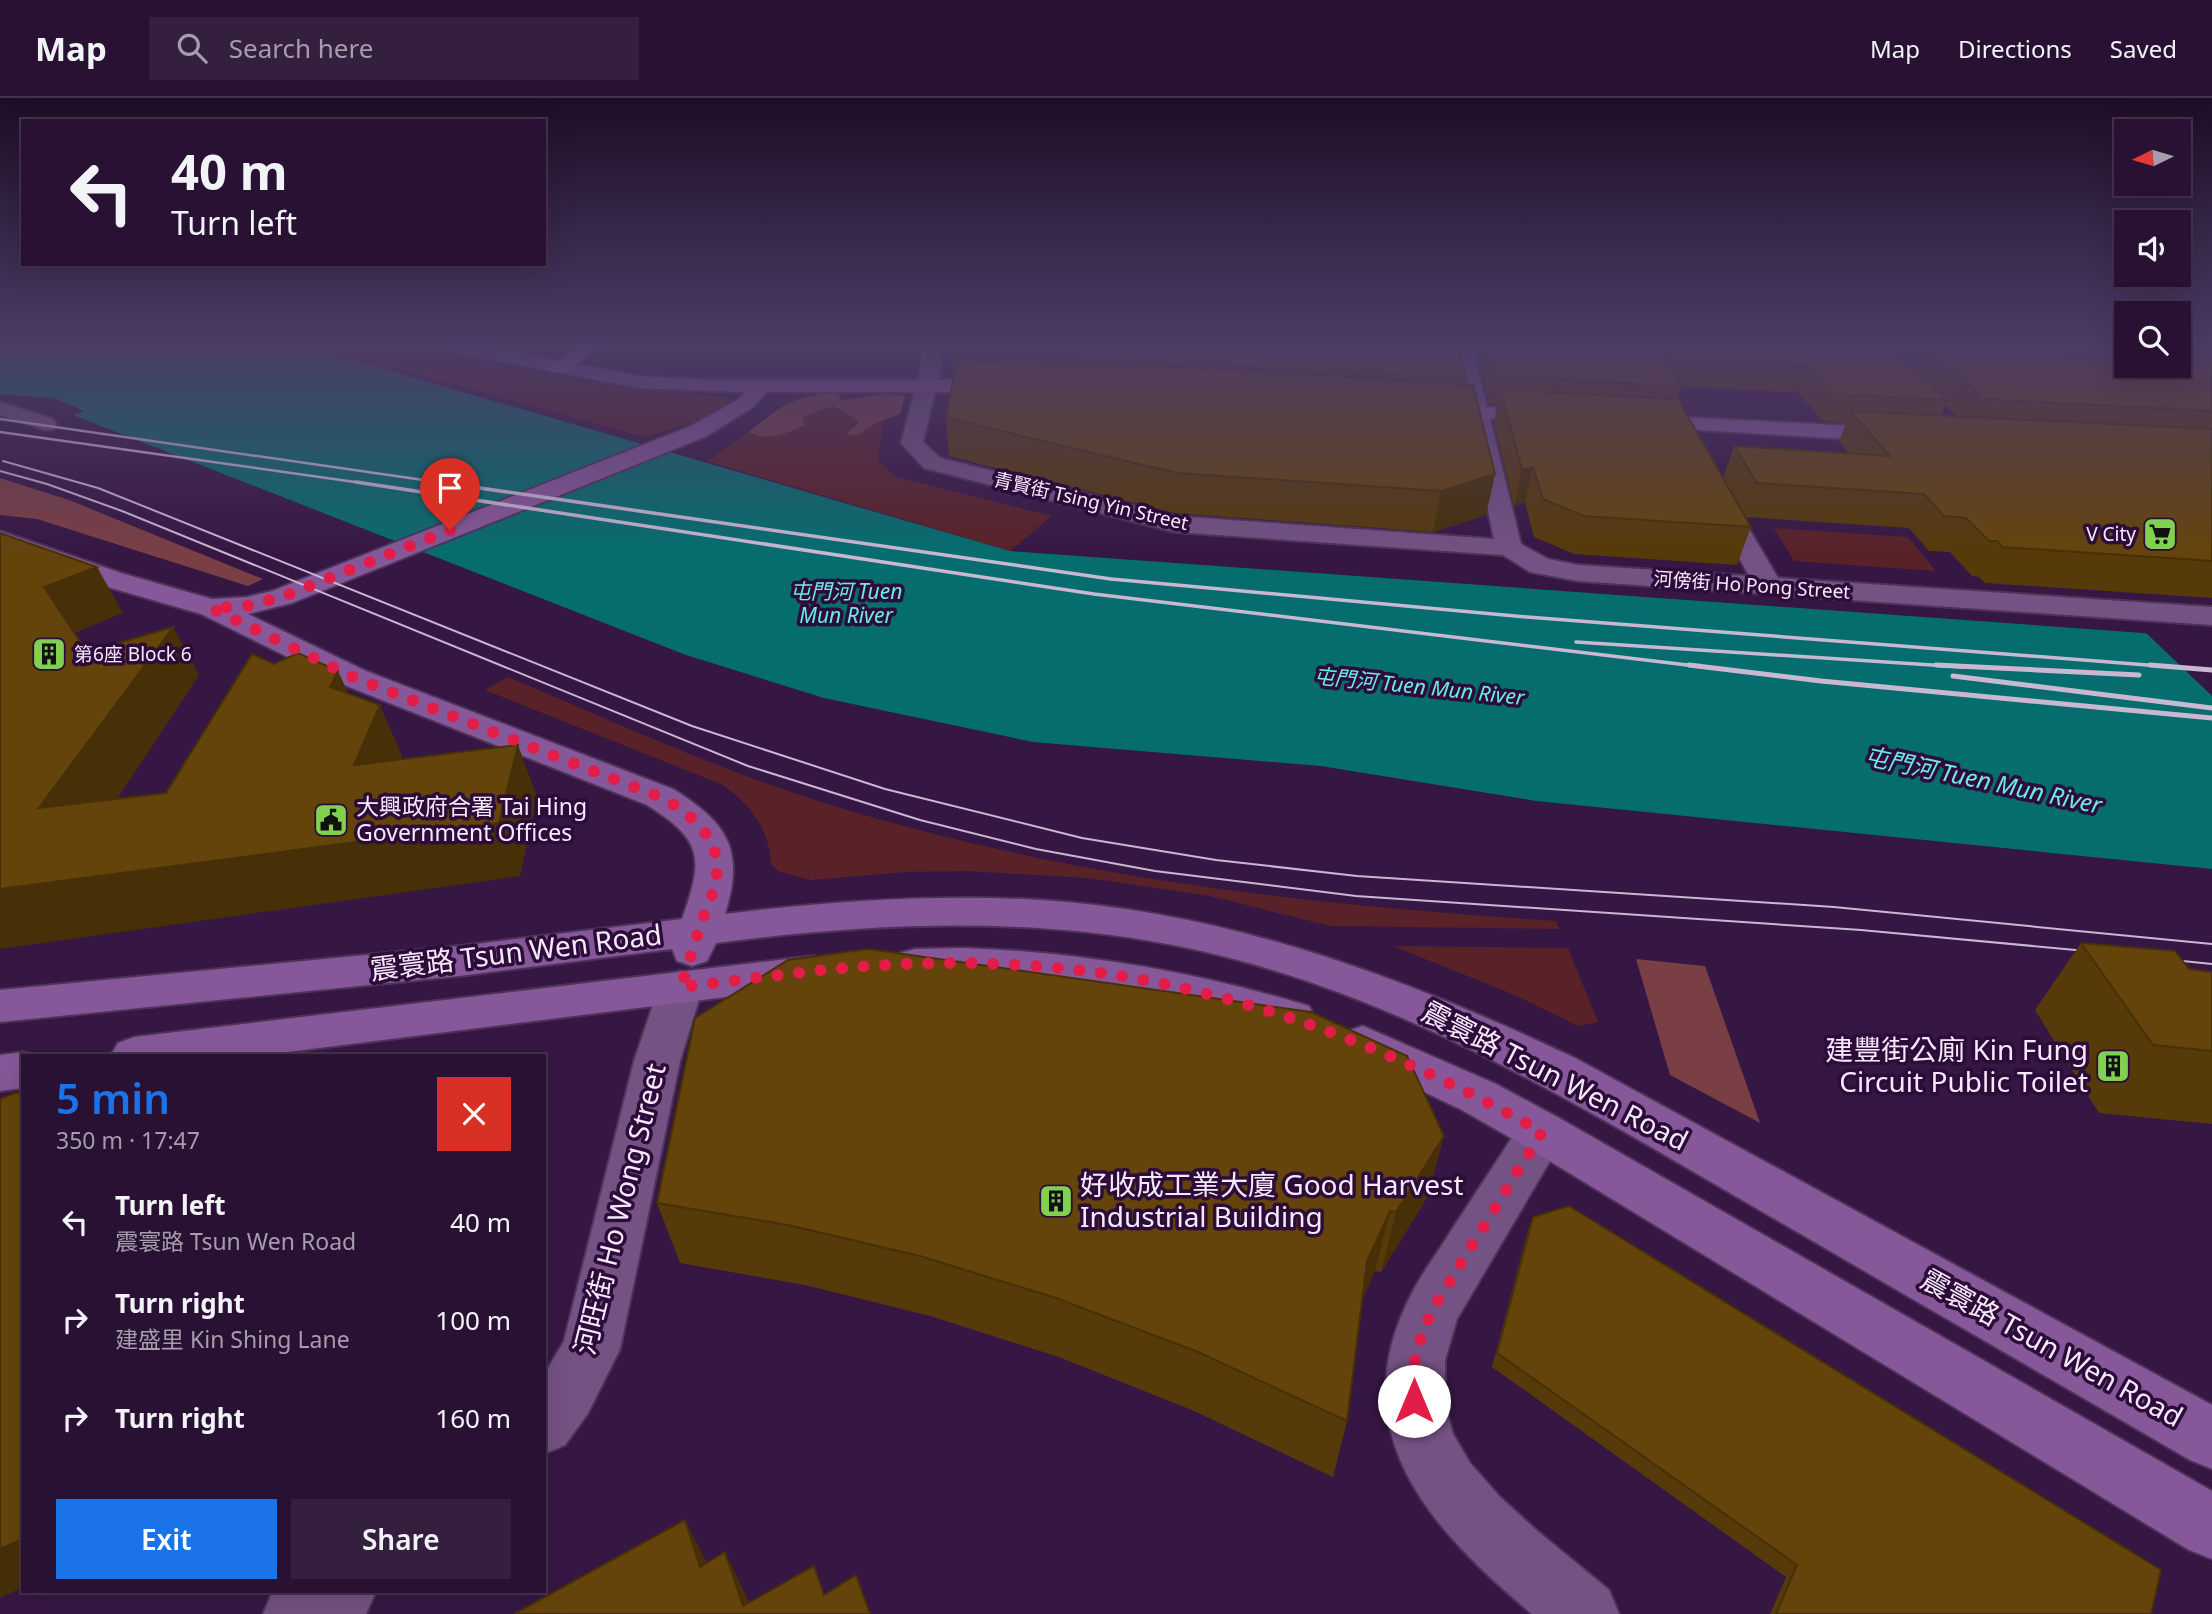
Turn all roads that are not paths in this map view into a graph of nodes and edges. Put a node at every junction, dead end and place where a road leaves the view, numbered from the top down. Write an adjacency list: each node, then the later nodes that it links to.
1 (13, 413): 8 (street)
2 (730, 413): 16 (street)
3 (919, 413): 14 (street, 青賢街 Tsing Yin Street)
4 (1479, 413): 14 (street)
5 (1562, 413): 6 (street)
6 (1566, 413)
7 (1620, 416): 10 (street)
8 (45, 424)
9 (1680, 427): 11 (street)
10 (1916, 431)
11 (1693, 450)
12 (1706, 474): 15 (street)
13 (0, 539): 16 (street)
14 (1509, 548): 15 (street, 河傍街 Ho Pong Street)
15 (1769, 587): 17 (street, 河傍街 Ho Pong Street)
16 (211, 608): 18 (street)
17 (2212, 616)
18 (699, 931): 19 (street); 20 (street, 震寰路 Tsun Wen Road); 26 (street, 震寰路 Tsun Wen Road)
19 (681, 987): 21 (street); 24 (street); 25 (street, 河旺街 Ho Wong Street)
20 (0, 1006)
21 (142, 1054)
22 (21, 1070): 23 (street)
23 (0, 1073)
24 (1542, 1132): 27 (street); 30 (street)
25 (546, 1421)
26 (2212, 1438)
27 (2212, 1527)
28 (338, 1593): 29 (street)
29 (297, 1614)
30 (1585, 1614)

